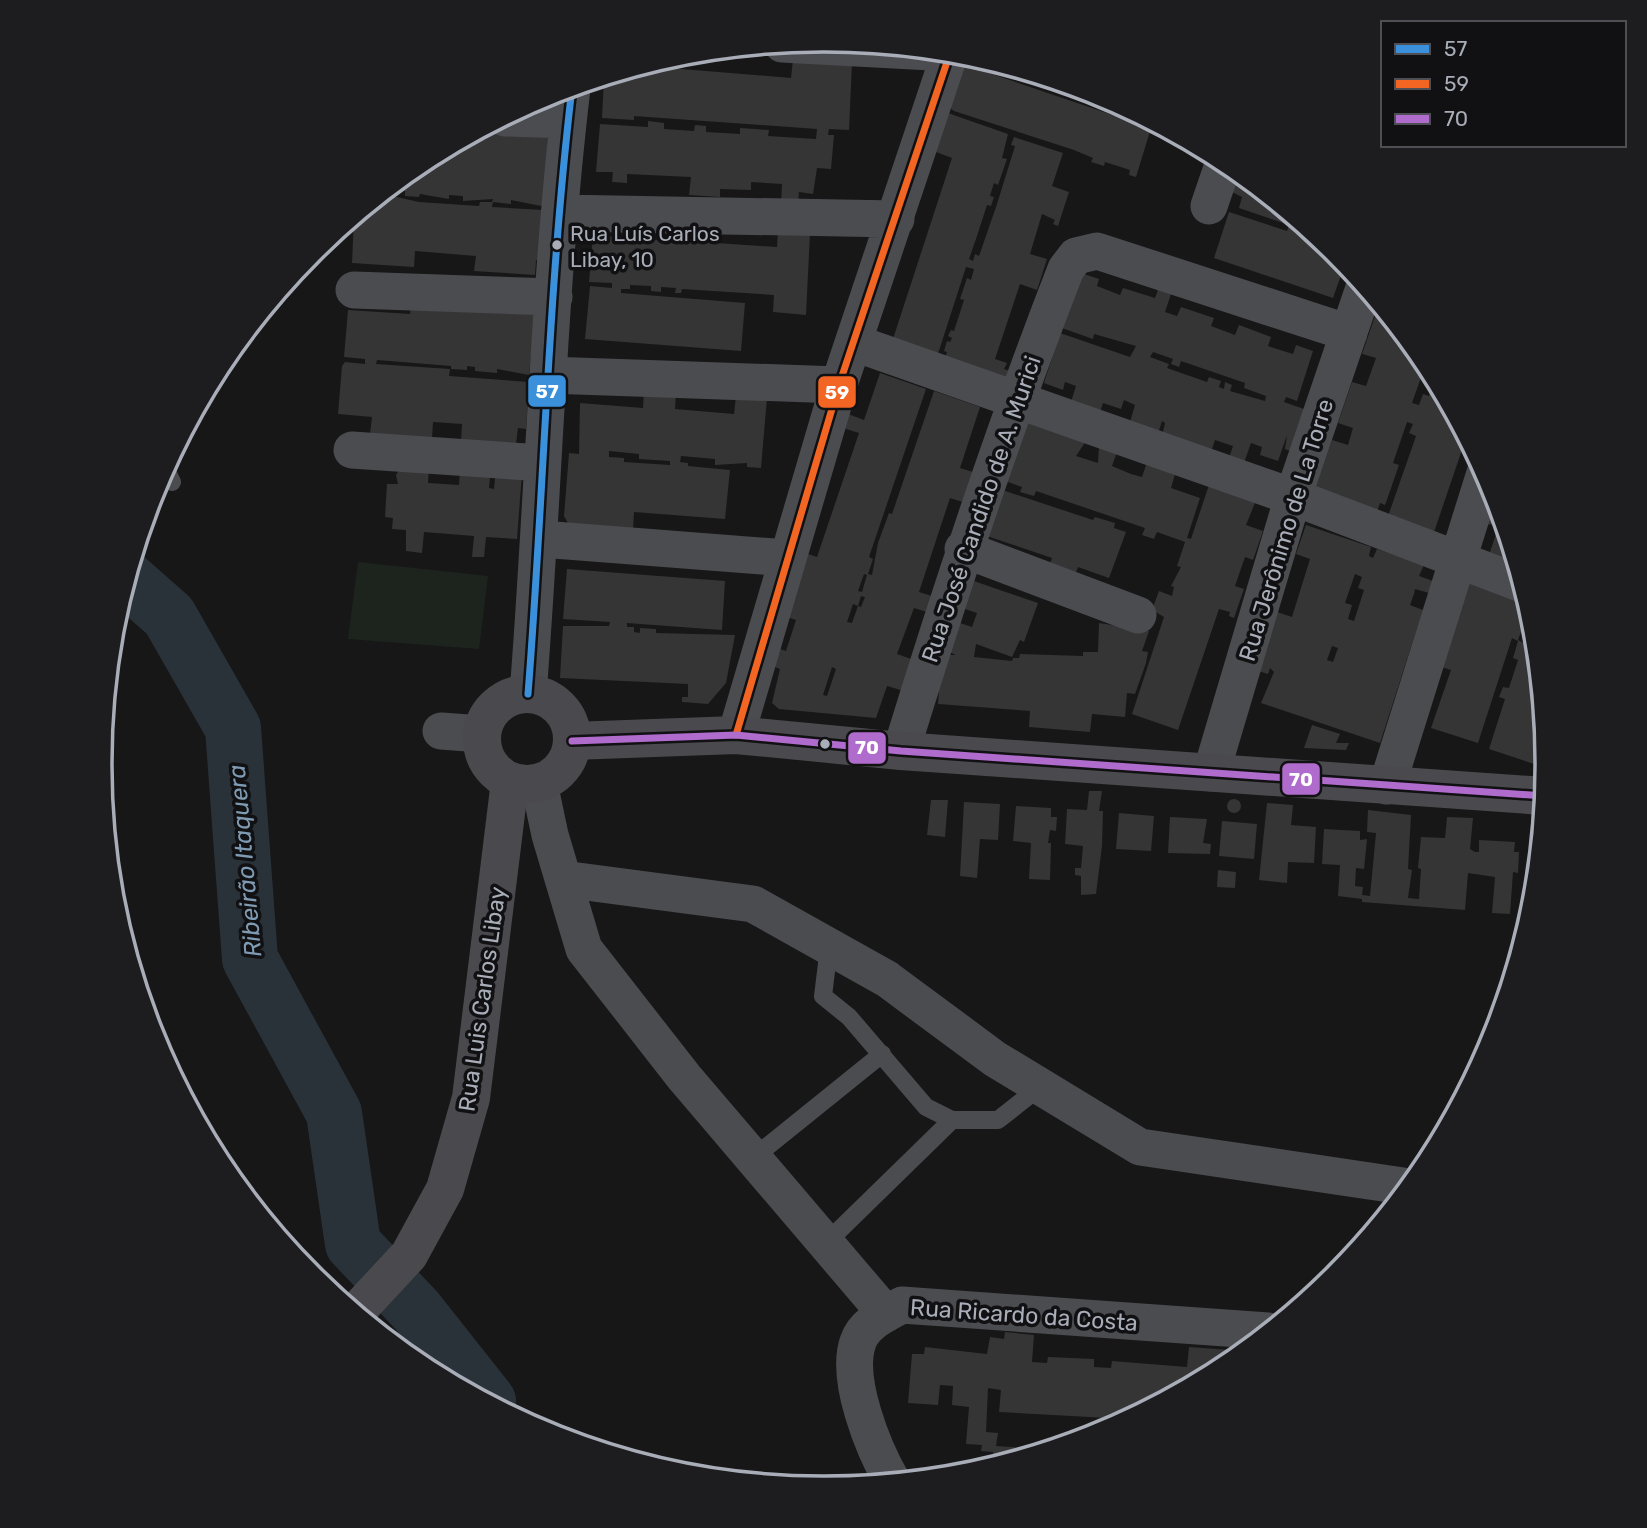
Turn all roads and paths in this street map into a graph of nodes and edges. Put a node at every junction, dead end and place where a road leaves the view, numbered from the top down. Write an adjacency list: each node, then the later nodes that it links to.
1 (947, 64): 7 (street)
2 (570, 104): 3 (street); 6 (street)
3 (546, 109)
4 (1220, 173): 5 (street)
5 (1209, 206)
6 (561, 213): 7 (street); 9 (street)
7 (896, 219): 12 (street)
8 (354, 290): 9 (street)
9 (554, 297): 13 (street)
10 (1361, 298): 11 (street, Rua Jerônimo de La Torre)
11 (1349, 333): 15 (street, Rua José Candido de A. Murici); 19 (street, Rua Jerônimo de La Torre)
12 (855, 343): 14 (street); 15 (street)
13 (548, 375): 14 (street); 17 (street)
14 (839, 385): 22 (street)
15 (1015, 400): 19 (street); 21 (street, Rua José Candido de A. Murici)
16 (352, 450): 17 (street)
17 (542, 463): 20 (street)
18 (1480, 489): 23 (street)
19 (1293, 497): 23 (street); 32 (street, Rua Jerônimo de La Torre)
20 (541, 539): 22 (street); 26 (street)
21 (964, 550): 25 (street); 31 (street, Rua José Candido de A. Murici)
22 (787, 558): 29 (street)
23 (1456, 561): 24 (street); 34 (street)
24 (1511, 580)
25 (1138, 615)
26 (528, 694): 28 (street); 30 (street)
27 (441, 731): 28 (street)
28 (482, 734): 33 (street)
29 (736, 735): 30 (street); 31 (street)
30 (572, 741): 33 (street)
31 (901, 751): 32 (street)
32 (1211, 773): 34 (street)
33 (525, 782): 36 (street); 44 (street, Rua Luis Carlos Libay)
34 (1387, 786): 35 (street)
35 (1534, 795)
36 (563, 879): 37 (street); 41 (street)
37 (829, 947): 38 (lane); 39 (street)
38 (882, 1055): 40 (lane); 41 (lane)
39 (1041, 1086): 40 (lane); 42 (street)
40 (952, 1120): 43 (lane)
41 (753, 1158): 43 (street)
42 (1397, 1185)
43 (826, 1243): 45 (street)
44 (362, 1305)
45 (886, 1314): 46 (street, Rua Ricardo da Costa); 47 (street, Rua Ricardo da Costa)
46 (1254, 1330)
47 (887, 1472)

